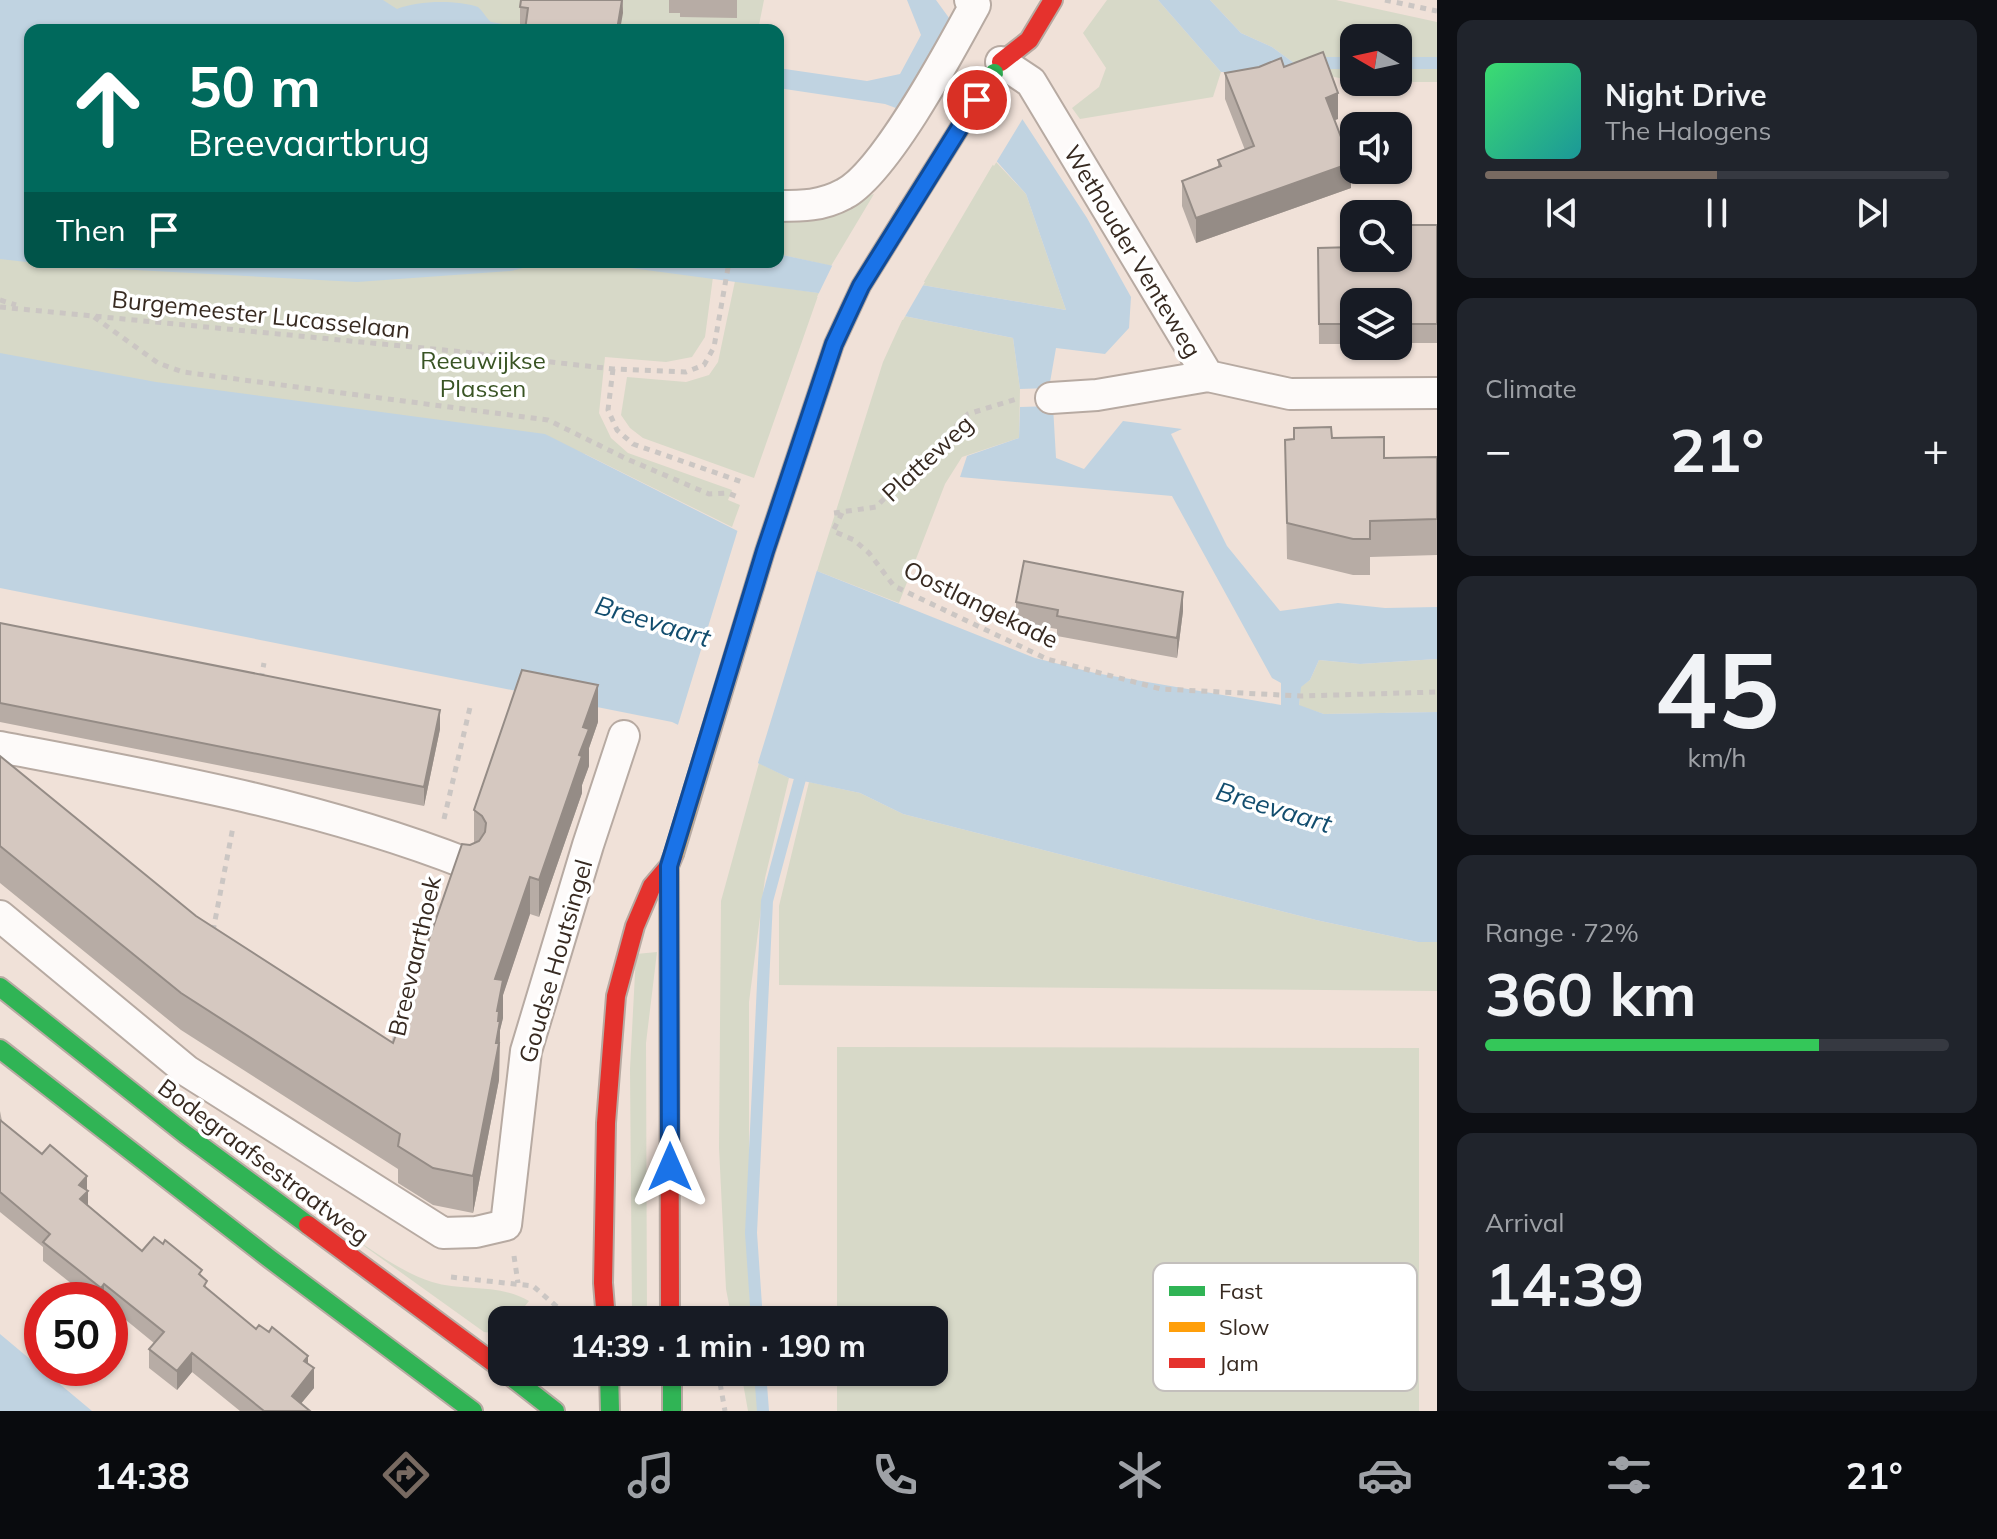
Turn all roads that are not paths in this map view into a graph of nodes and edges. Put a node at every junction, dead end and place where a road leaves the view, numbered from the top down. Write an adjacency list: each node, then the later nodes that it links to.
1 (1053, 0): 3 (main road)
2 (967, 12): 4 (street)
3 (1000, 58): 5 (street, Wethouder Venteweg); 10 (main road, bridge)
4 (784, 206)
5 (1208, 376): 6 (street, Wethouder Venteweg); 7 (street)
6 (1437, 393)
7 (1051, 398)
8 (624, 736): 12 (street, Goudse Houtsingel)
9 (0, 747): 11 (street, Breevaarthoek)
10 (671, 860): 15 (main road); 18 (main road)
11 (468, 864)
12 (0, 916)
13 (0, 987): 19 (main road, Bodegraafsestraatweg)
14 (0, 1049): 25 (main road)
15 (603, 1283): 16 (main road); 17 (main road)
16 (593, 1306)
17 (605, 1306)
18 (670, 1306)
19 (470, 1344): 20 (main road); 21 (main road, Bodegraafsestraatweg)
20 (488, 1346)
21 (488, 1358)
22 (523, 1386): 26 (main road, Bodegraafsestraatweg)
23 (609, 1386): 27 (main road)
24 (672, 1386): 28 (main road)
25 (473, 1411)
26 (555, 1411)
27 (610, 1411)
28 (672, 1411)

